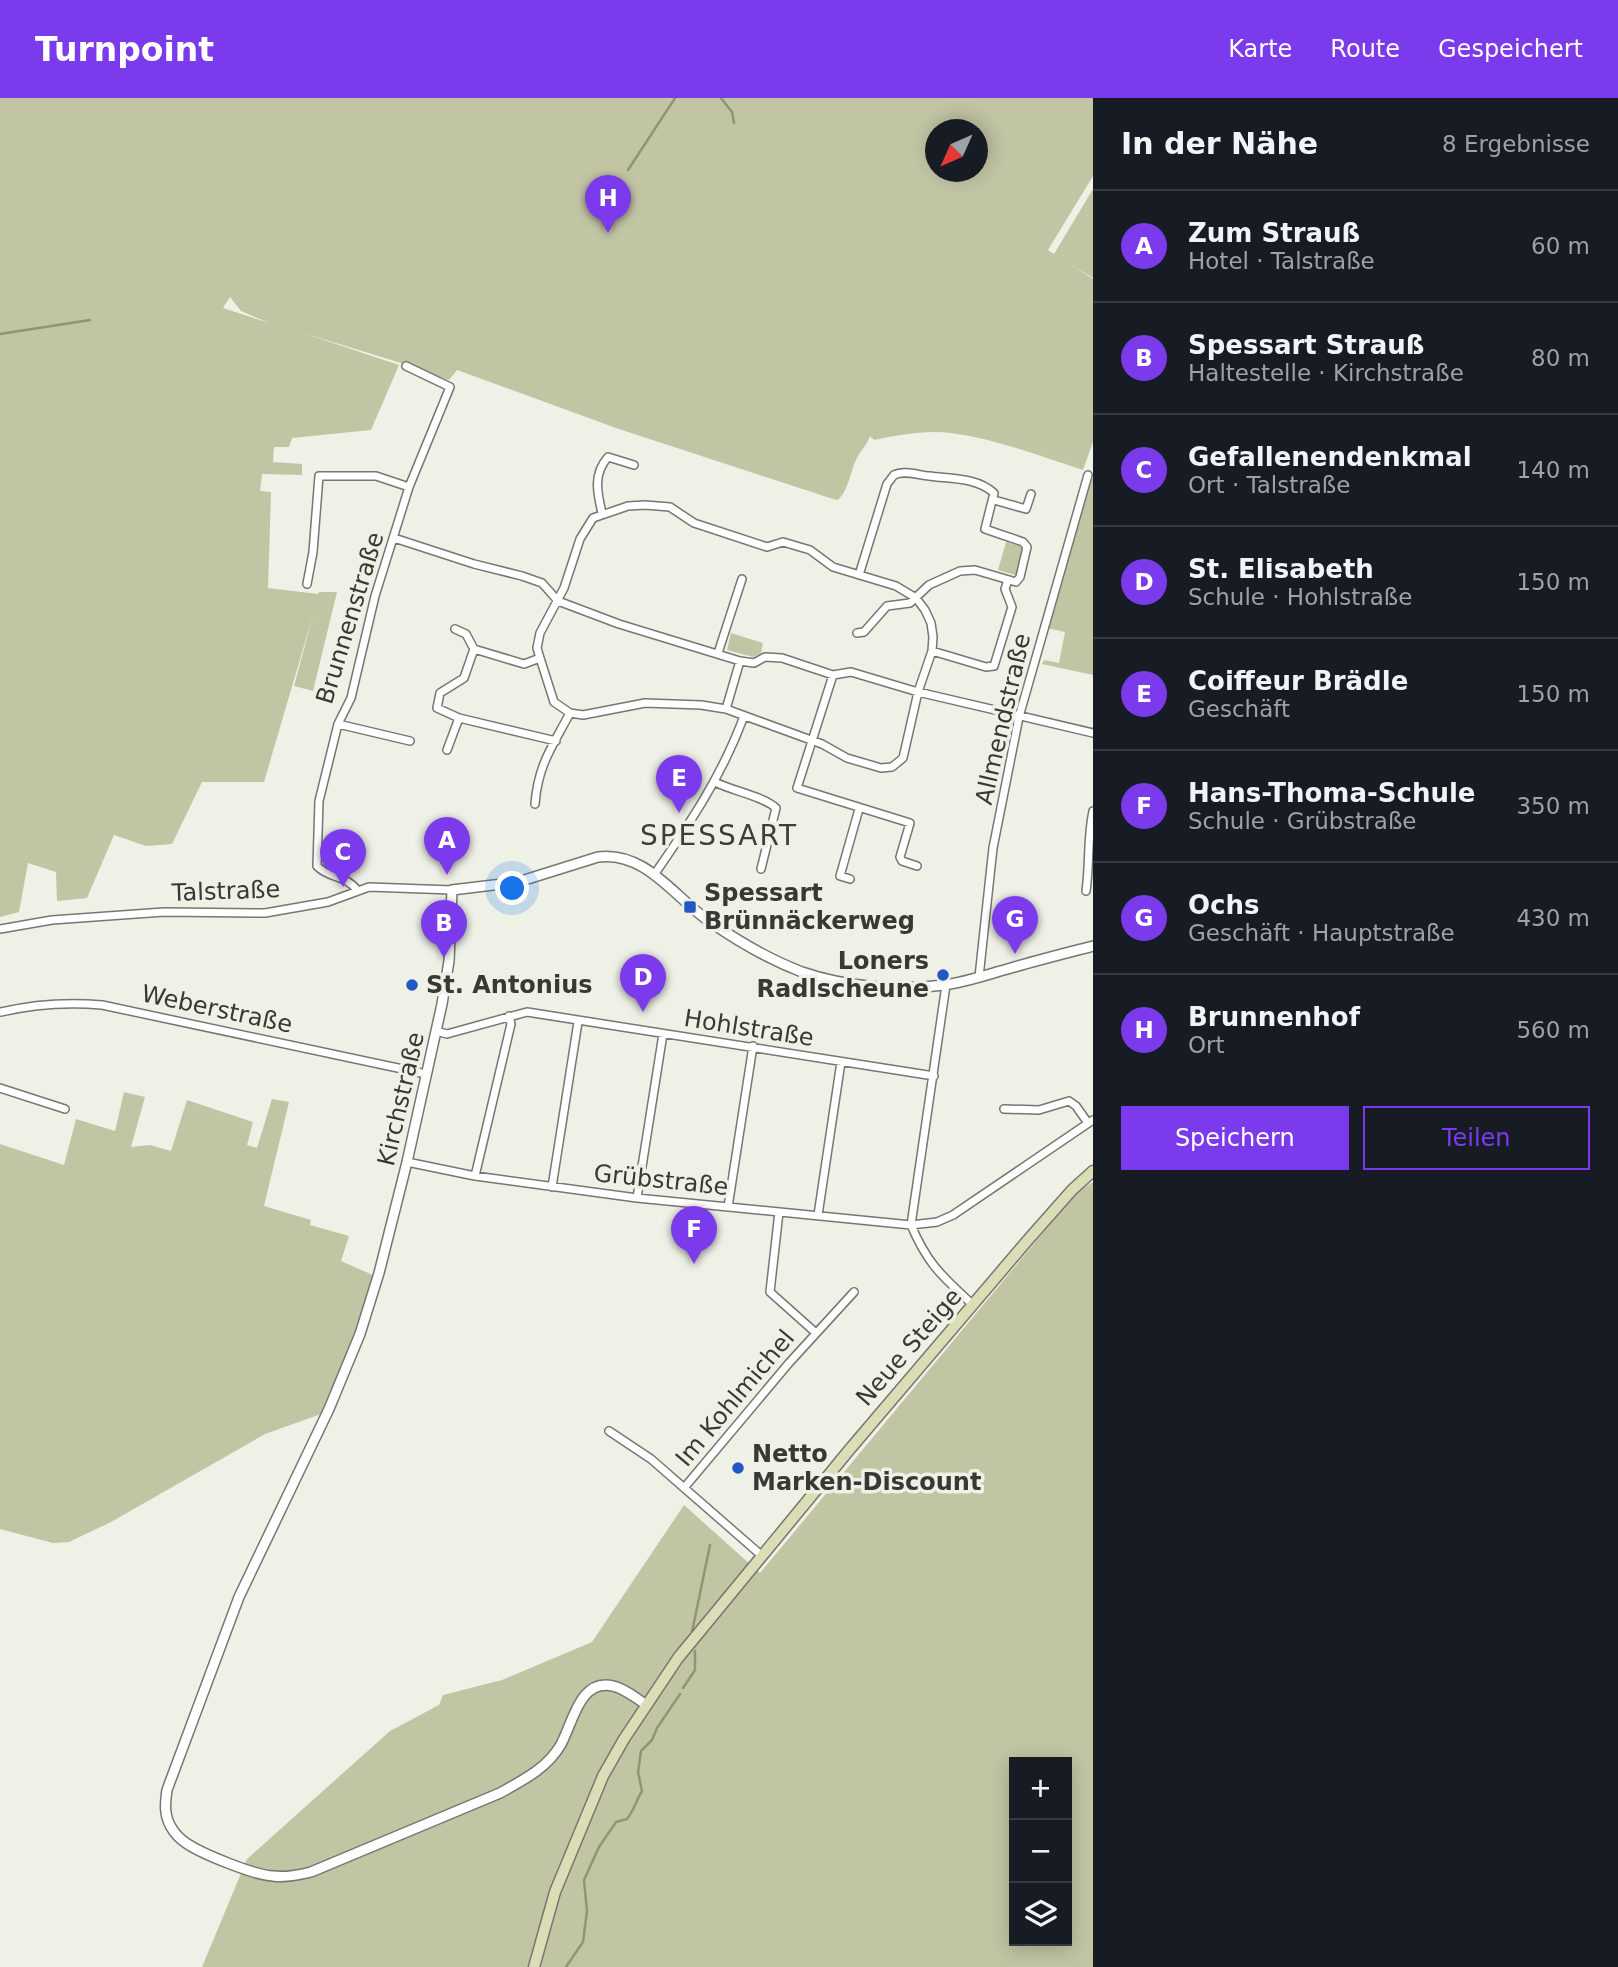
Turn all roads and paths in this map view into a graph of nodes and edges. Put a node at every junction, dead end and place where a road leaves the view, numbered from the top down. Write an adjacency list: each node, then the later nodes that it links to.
1 (406, 366): 4 (street, Brunnenstraße)
2 (635, 465): 7 (street)
3 (1088, 475): 27 (street, Allmendstraße)
4 (409, 487): 8 (street, Brunnenstraße); 12 (street)
5 (1031, 494): 6 (street)
6 (994, 500): 9 (street); 11 (street)
7 (603, 513): 9 (street); 14 (street)
8 (394, 538): 14 (street); 29 (street, Brunnenstraße)
9 (859, 575): 13 (street)
10 (742, 579): 19 (street)
11 (1009, 580): 13 (street); 18 (street)
12 (307, 584)
13 (916, 598): 16 (street); 18 (street)
14 (558, 601): 19 (street); 20 (street)
15 (455, 629): 17 (street)
16 (857, 633)
17 (474, 649): 20 (street); 28 (street)
18 (932, 651): 23 (street)
19 (718, 653): 21 (street)
20 (540, 658): 25 (street)
21 (740, 661): 22 (street); 24 (street)
22 (833, 675): 23 (street); 31 (street)
23 (918, 692): 27 (street); 31 (street)
24 (726, 709): 25 (street); 26 (street)
25 (569, 713): 33 (street)
26 (744, 716): 31 (street); 35 (street)
27 (1019, 717): 30 (street); 49 (street, Allmendstraße)
28 (459, 718): 33 (street); 34 (street)
29 (338, 724): 32 (street); 45 (street, Brunnenstraße)
30 (1093, 733)
31 (811, 740): 37 (street)
32 (410, 741)
33 (556, 741): 36 (street)
34 (447, 750)
35 (715, 782): 41 (street); 42 (street)
36 (535, 804)
37 (859, 809): 40 (street); 43 (street)
38 (1093, 811): 39 (street)
39 (1091, 858): 46 (street)
40 (917, 866)
41 (761, 869)
42 (654, 875): 44 (street); 50 (street)
43 (850, 880)
44 (452, 890): 45 (street, Talstraße); 54 (street, Kirchstraße)
45 (358, 891): 47 (street, Talstraße)
46 (1086, 891)
47 (0, 929)
48 (1093, 946): 49 (street)
49 (979, 977): 50 (street)
50 (946, 985): 59 (street)
51 (0, 1011): 58 (street, Weberstraße)
52 (509, 1016): 53 (street, Hohlstraße); 54 (street, Hohlstraße); 66 (street)
53 (579, 1022): 55 (street, Hohlstraße); 67 (street)
54 (436, 1031): 58 (street, Kirchstraße)
55 (663, 1034): 56 (street, Hohlstraße); 68 (street)
56 (753, 1046): 57 (street, Hohlstraße); 69 (street)
57 (841, 1062): 59 (street, Hohlstraße); 71 (street)
58 (426, 1074): 64 (street, Kirchstraße)
59 (934, 1076): 72 (street)
60 (0, 1088): 61 (street)
61 (65, 1108)
62 (1004, 1109): 63 (street)
63 (1091, 1122): 72 (street, Grübstraße)
64 (407, 1162): 66 (street, Grübstraße); 79 (street, Kirchstraße)
65 (1093, 1171): 74 (main road, Neue Steige)
66 (475, 1176): 67 (street, Grübstraße)
67 (552, 1187): 68 (street, Grübstraße)
68 (637, 1198): 69 (street, Grübstraße)
69 (728, 1207): 70 (street, Grübstraße)
70 (779, 1212): 71 (street, Grübstraße); 75 (street, Im Kohlmichel)
71 (818, 1214): 72 (street, Grübstraße)
72 (911, 1225): 74 (street)
73 (854, 1292): 75 (street, Im Kohlmichel)
74 (973, 1305): 78 (main road, Neue Steige)
75 (816, 1333): 77 (street, Im Kohlmichel)
76 (609, 1431): 77 (street)
77 (684, 1488): 78 (street)
78 (761, 1555): 79 (main road, Neue Steige)
79 (647, 1705): 80 (main road, Neue Steige)
80 (534, 1967)

